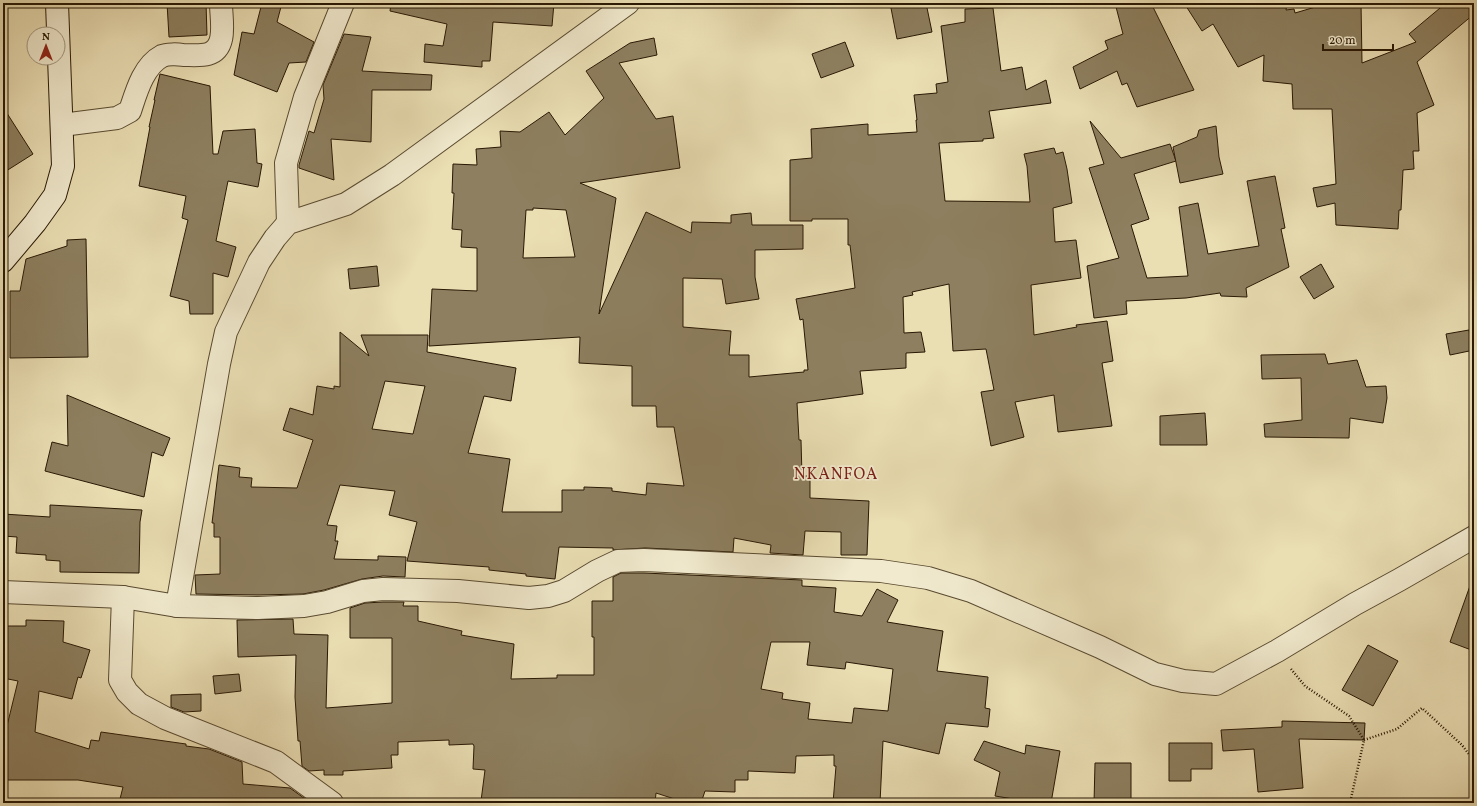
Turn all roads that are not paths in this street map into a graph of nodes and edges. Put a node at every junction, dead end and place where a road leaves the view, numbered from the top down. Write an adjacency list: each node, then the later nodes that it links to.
1 (57, 3): 5 (street)
2 (221, 3): 5 (street)
3 (343, 3): 6 (street)
4 (628, 3): 6 (street)
5 (62, 126): 7 (street)
6 (288, 224): 11 (street)
7 (3, 261)
8 (1474, 537): 11 (street)
9 (3, 592): 10 (street)
10 (123, 597): 11 (street); 12 (street)
11 (177, 606)
12 (332, 803)

